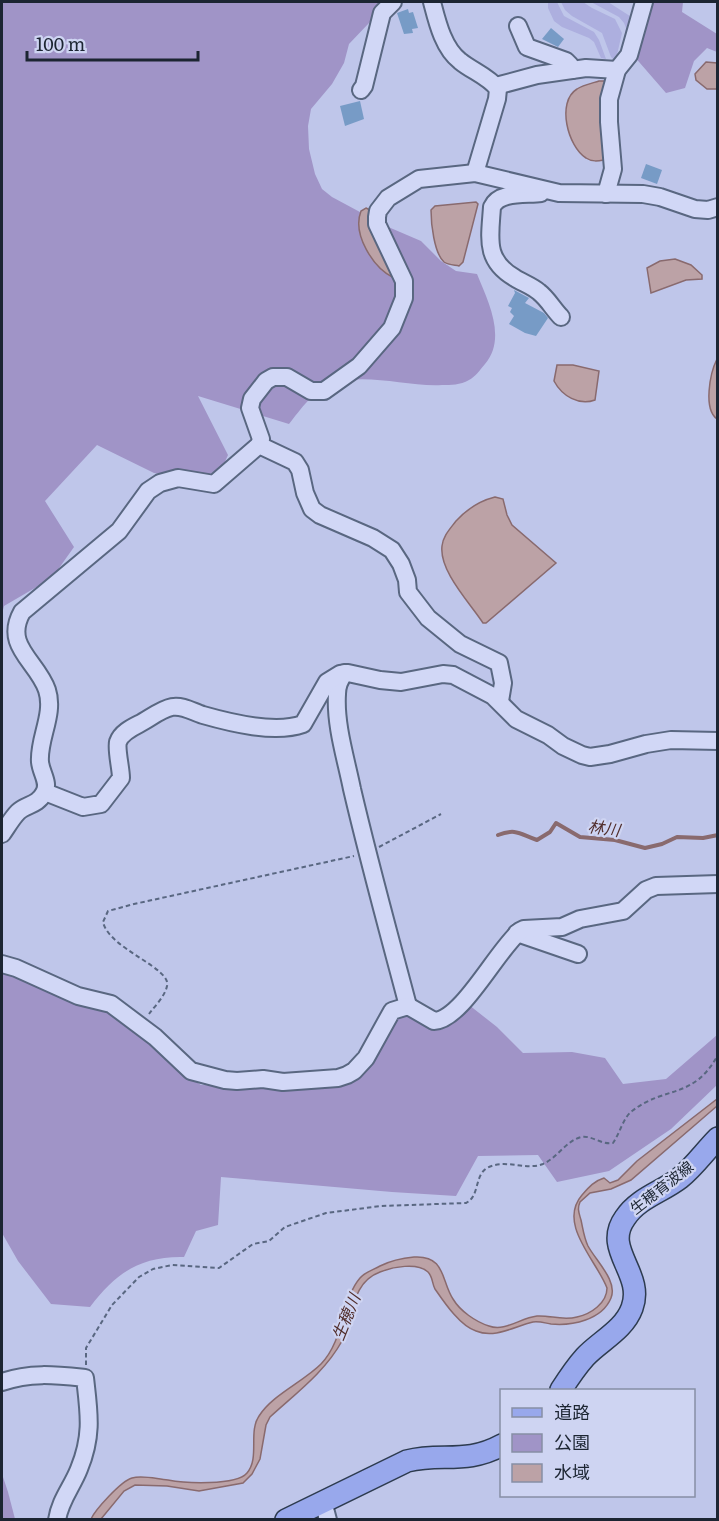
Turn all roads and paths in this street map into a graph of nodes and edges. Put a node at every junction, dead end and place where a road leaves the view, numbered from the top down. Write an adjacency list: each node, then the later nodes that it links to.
1 (393, 2): 8 (street)
2 (432, 2): 7 (street)
3 (644, 2): 5 (street)
4 (518, 26): 6 (street)
5 (617, 69): 6 (street); 11 (street)
6 (572, 70): 7 (street)
7 (496, 86): 9 (street)
8 (361, 90)
9 (475, 172): 10 (street); 16 (street)
10 (550, 191): 11 (street); 15 (street)
11 (606, 194): 13 (street)
12 (717, 198): 13 (street)
13 (686, 206): 14 (street)
14 (717, 207)
15 (561, 318)
16 (260, 445): 18 (street); 20 (street)
17 (345, 673): 18 (street); 20 (street); 23 (street)
18 (500, 701): 19 (street)
19 (717, 741)
20 (45, 792): 22 (street)
21 (441, 814): 23 (path)
22 (2, 834)
23 (367, 853): 28 (street); 29 (path)
24 (717, 884): 25 (street)
25 (517, 933): 26 (street); 28 (street)
26 (578, 954)
27 (2, 964): 29 (street)
28 (408, 1006): 29 (street)
29 (141, 1027)
30 (717, 1055): 32 (path)
31 (717, 1138): 34 (main road, 生穂育波線)
32 (85, 1378): 33 (street); 37 (street)
33 (2, 1382)
34 (562, 1389)
35 (500, 1445): 36 (main road)
36 (326, 1510): 38 (main road)
37 (57, 1520)
38 (286, 1520)

